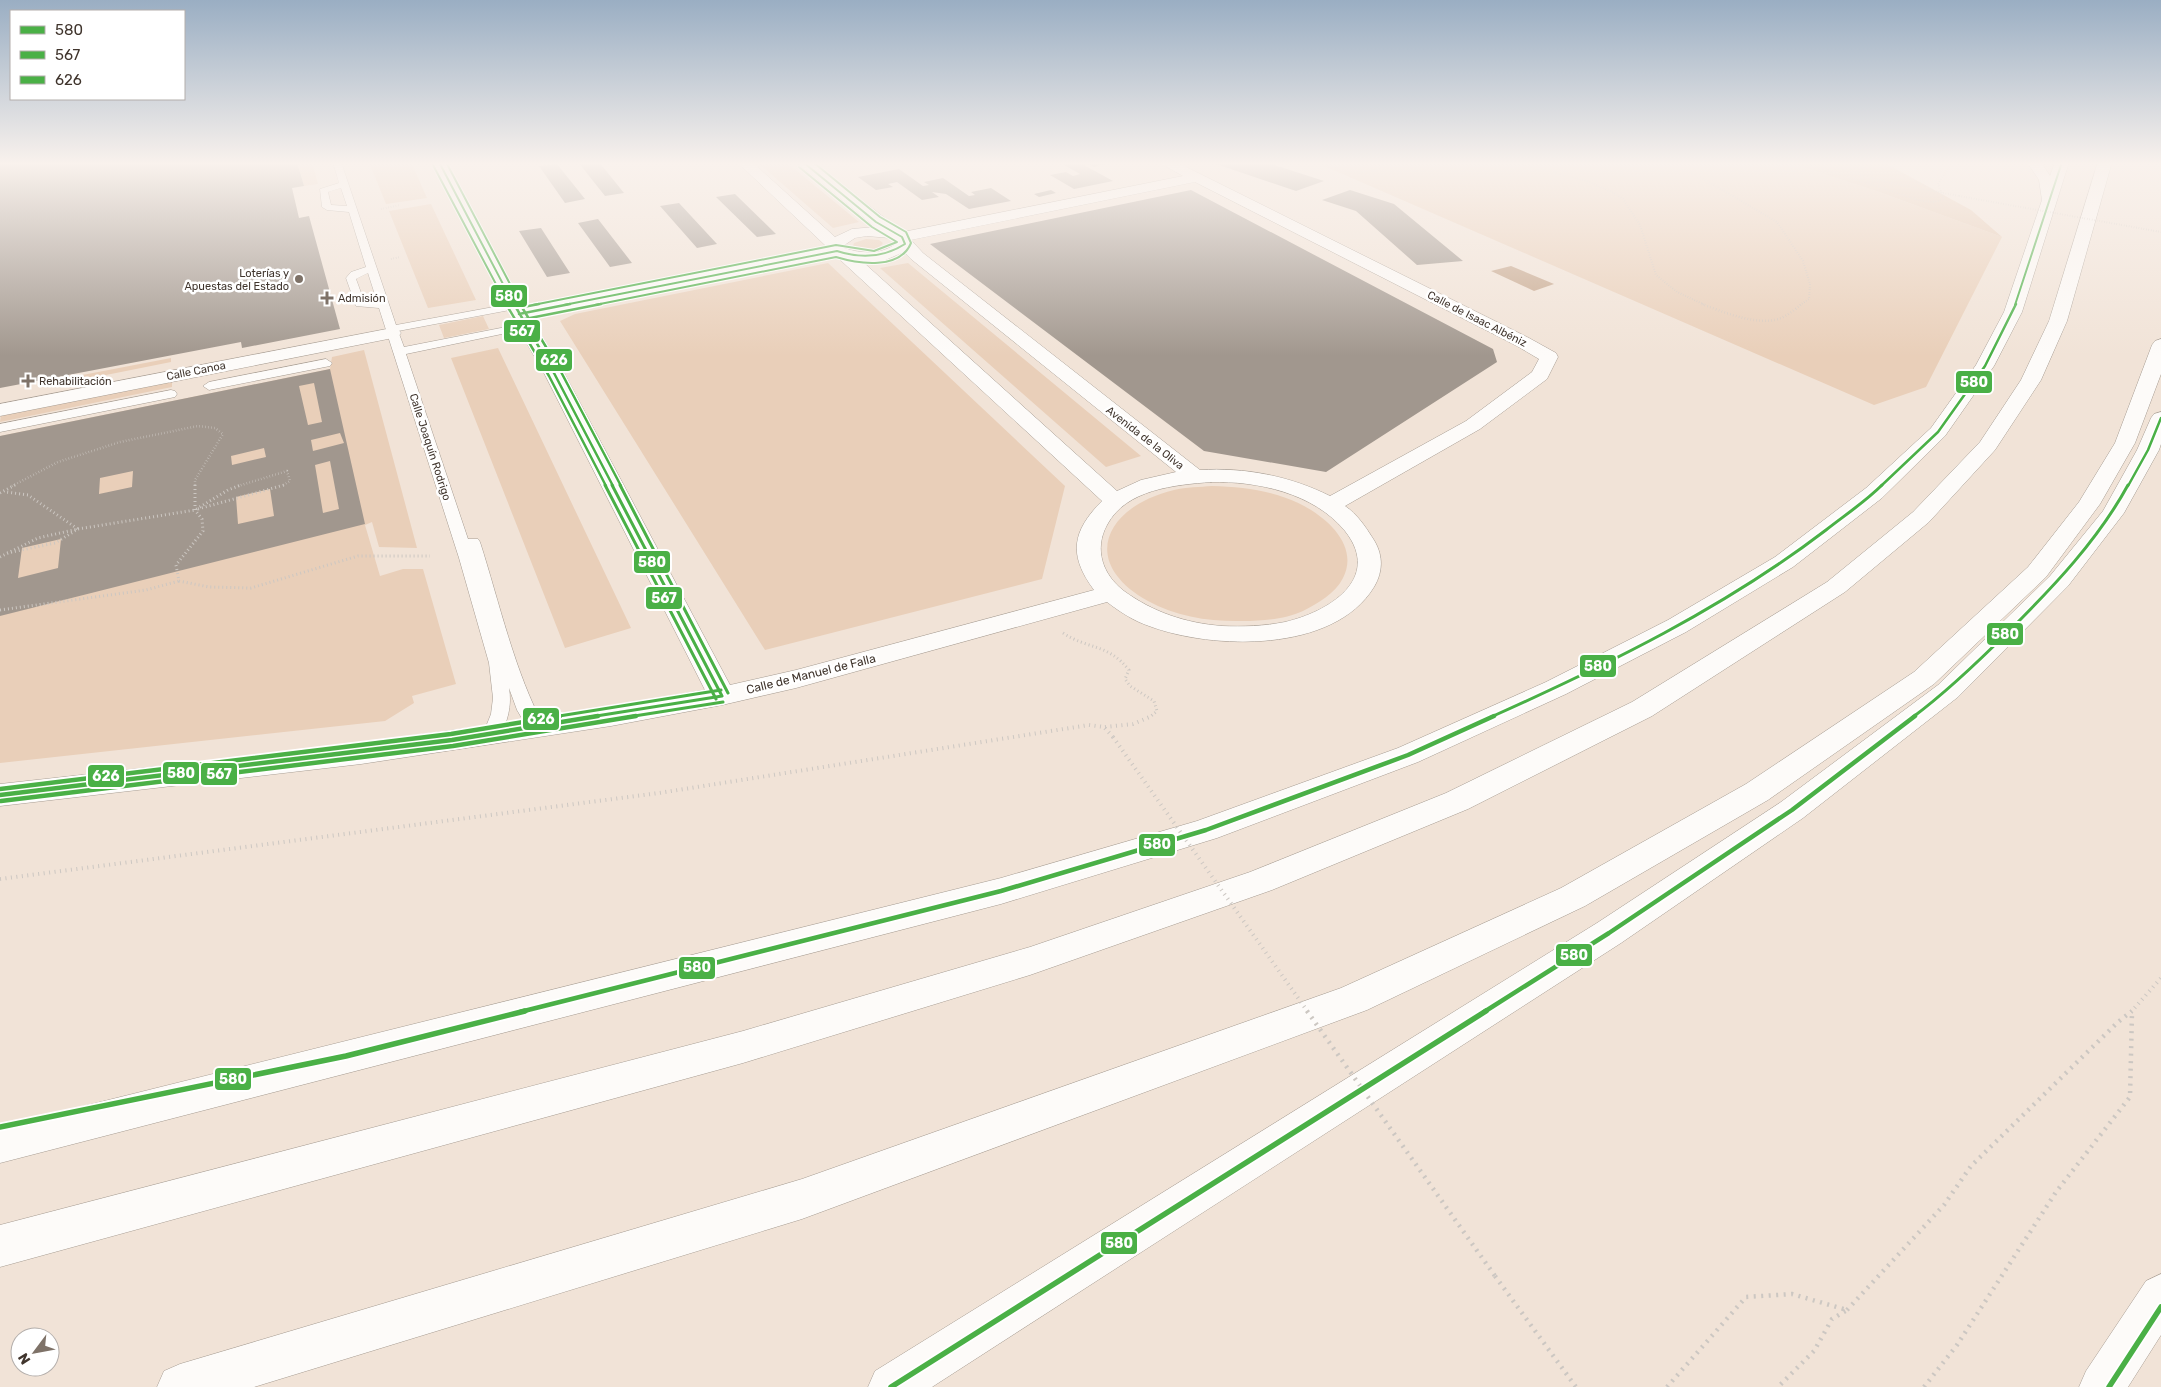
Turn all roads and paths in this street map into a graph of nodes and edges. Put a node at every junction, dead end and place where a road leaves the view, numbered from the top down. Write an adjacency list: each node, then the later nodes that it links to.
1 (358, 227): 16 (lane, Calle Joaquín Rodrigo)
2 (364, 227): 19 (lane, Calle Joaquín Rodrigo)
3 (473, 227): 18 (main road)
4 (814, 227): 15 (main road)
5 (886, 227): 14 (main road, Avenida de la Oliva)
6 (956, 227): 14 (main road)
7 (1293, 227): 33 (main road, Calle de Isaac Albéniz)
8 (1640, 227): 9 (path)
9 (1780, 227)
10 (2042, 227): 51 (main road)
11 (2086, 227): 54 (main road)
12 (2131, 227): 13 (path, bridge)
13 (2161, 232)
14 (900, 238): 15 (main road); 15 (main road); 29 (main road, Avenida de la Oliva)
15 (839, 250): 18 (main road); 32 (main road)
16 (372, 269): 17 (lane, Calle Joaquín Rodrigo); 17 (lane)
17 (384, 305): 19 (lane, Calle Joaquín Rodrigo)
18 (520, 315): 19 (lane); 21 (lane); 43 (main road)
19 (395, 330): 21 (lane, Calle Joaquín Rodrigo); 25 (main road, Calle Canoa); 26 (main road, Calle Canoa)
20 (2161, 345): 57 (main road)
21 (403, 352): 45 (lane, Calle Joaquín Rodrigo); 46 (lane, Calle Joaquín Rodrigo)
22 (326, 363): 23 (lane)
23 (209, 386)
24 (171, 394): 28 (lane)
25 (0, 406)
26 (0, 410)
27 (2161, 418): 58 (main road)
28 (0, 428)
29 (1194, 476): 32 (main road, Avenida de la Oliva); 33 (main road, Avenida de la Oliva)
30 (6, 492): 31 (path); 34 (path); 35 (path)
31 (0, 493)
32 (1115, 501): 40 (main road, Avenida de la Oliva)
33 (1330, 505): 40 (main road, Avenida de la Oliva)
34 (197, 510): 34 (path); 35 (path); 39 (path)
35 (78, 529): 36 (path); 36 (path)
36 (7, 553): 38 (path)
37 (430, 556): 39 (path)
38 (0, 557)
39 (179, 581): 41 (path)
40 (1110, 592): 43 (main road, Calle de Manuel de Falla)
41 (0, 610)
42 (1061, 631): 44 (path)
43 (722, 696): 45 (main road, Calle de Manuel de Falla)
44 (1104, 727): 48 (path); 59 (path, bridge)
45 (536, 728): 46 (main road, Calle de Manuel de Falla)
46 (492, 734): 47 (main road, Calle de Manuel de Falla)
47 (0, 795)
48 (0, 879)
49 (2161, 978): 50 (path)
50 (2132, 1011): 56 (path); 62 (path)
51 (346, 1056): 52 (main road); 53 (main road)
52 (0, 1128)
53 (0, 1145)
54 (0, 1246)
55 (2161, 1296): 63 (main road)
56 (1847, 1310): 60 (path); 61 (path)
57 (180, 1387)
58 (891, 1387)
59 (1576, 1387)
60 (1667, 1387)
61 (1778, 1387)
62 (1924, 1387)
63 (2102, 1387)

